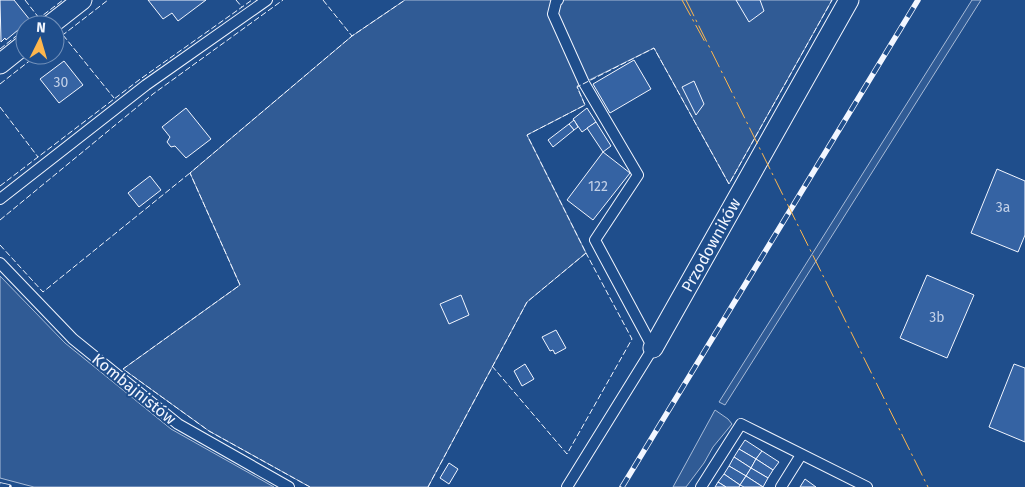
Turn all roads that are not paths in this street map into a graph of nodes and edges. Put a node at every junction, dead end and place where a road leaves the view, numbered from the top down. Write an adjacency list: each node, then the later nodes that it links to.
1 (82, 0): 5 (street)
2 (267, 0): 8 (lane)
3 (558, 0): 10 (lane)
4 (849, 0): 10 (street, Przodowników)
5 (63, 15)
6 (15, 52): 7 (street)
7 (0, 64)
8 (0, 199)
9 (0, 264): 12 (lane, Kombajnistów)
10 (653, 348): 13 (lane, Przodowników)
11 (801, 455): 14 (lane); 15 (lane); 16 (lane)
12 (289, 487)
13 (567, 487)
14 (701, 487)
15 (781, 487)
16 (866, 487)

